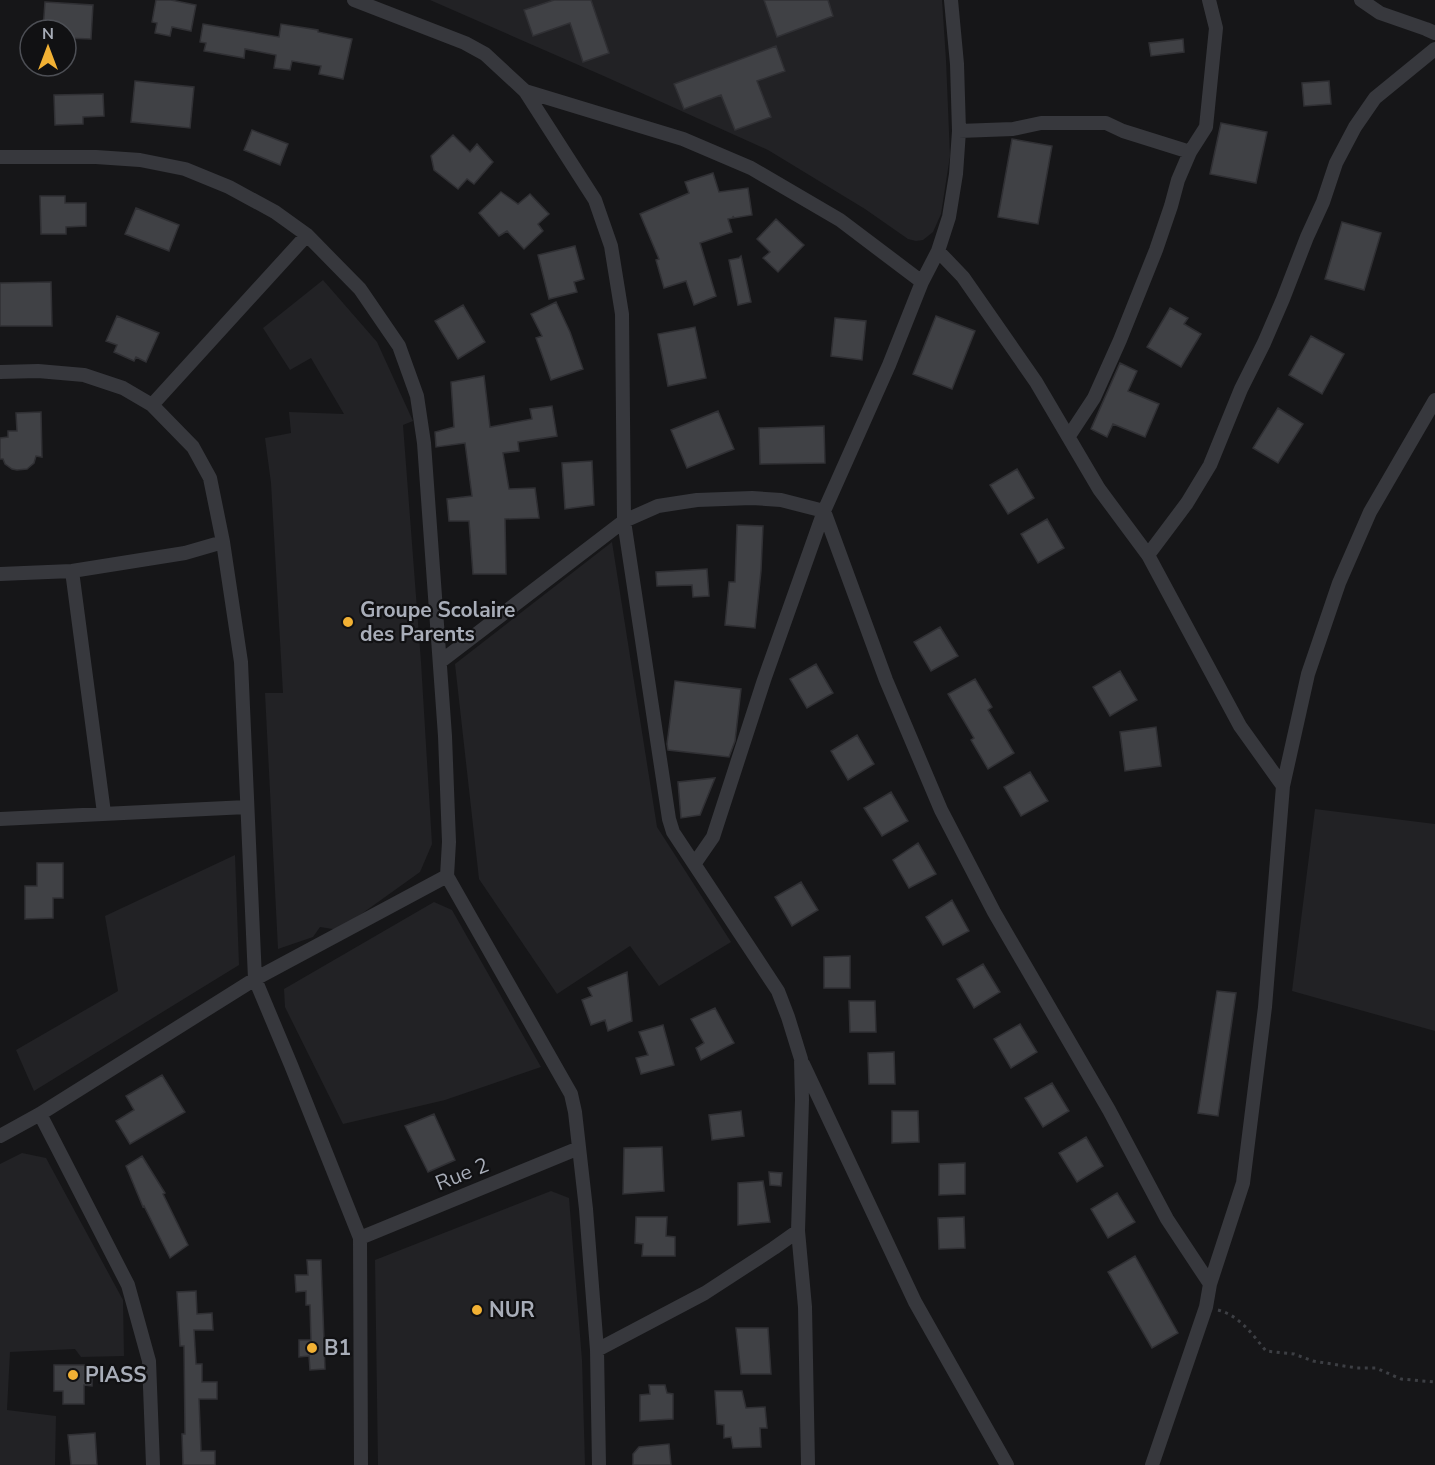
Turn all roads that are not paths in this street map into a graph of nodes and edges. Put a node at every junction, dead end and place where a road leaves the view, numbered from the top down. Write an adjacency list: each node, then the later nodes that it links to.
1 (354, 0): 7 (street)
2 (951, 0): 8 (street)
3 (1209, 0): 9 (street)
4 (1361, 0): 5 (street)
5 (1435, 33)
6 (1435, 49): 21 (street)
7 (525, 91): 13 (street); 19 (street)
8 (959, 131): 9 (street); 12 (street)
9 (1190, 152): 17 (street)
10 (0, 157): 11 (street)
11 (307, 235): 16 (street); 24 (street)
12 (938, 251): 13 (street); 17 (street)
13 (922, 282): 18 (street)
14 (0, 372): 16 (street)
15 (1435, 400): 25 (street)
16 (152, 405): 20 (street)
17 (1069, 436): 21 (street)
18 (824, 511): 19 (street); 29 (street); 38 (street)
19 (624, 520): 24 (street); 29 (street)
20 (223, 542): 22 (street); 26 (street)
21 (1148, 555): 25 (street)
22 (72, 571): 23 (street); 27 (street)
23 (0, 574)
24 (440, 662): 30 (street)
25 (1283, 786): 38 (street)
26 (247, 807): 27 (street); 31 (street)
27 (104, 813): 28 (street)
28 (0, 819)
29 (695, 863): 32 (street)
30 (447, 876): 31 (street); 35 (street)
31 (255, 979): 33 (street); 37 (street)
32 (801, 1059): 36 (street); 44 (street)
33 (40, 1114): 34 (street); 40 (street)
34 (0, 1136)
35 (579, 1148): 37 (street, Rue 2); 39 (street)
36 (798, 1231): 39 (street); 43 (street)
37 (360, 1238): 41 (street)
38 (1210, 1284): 45 (street)
39 (597, 1350): 42 (street)
40 (153, 1465)
41 (361, 1465)
42 (599, 1465)
43 (808, 1465)
44 (1007, 1465)
45 (1152, 1465)

